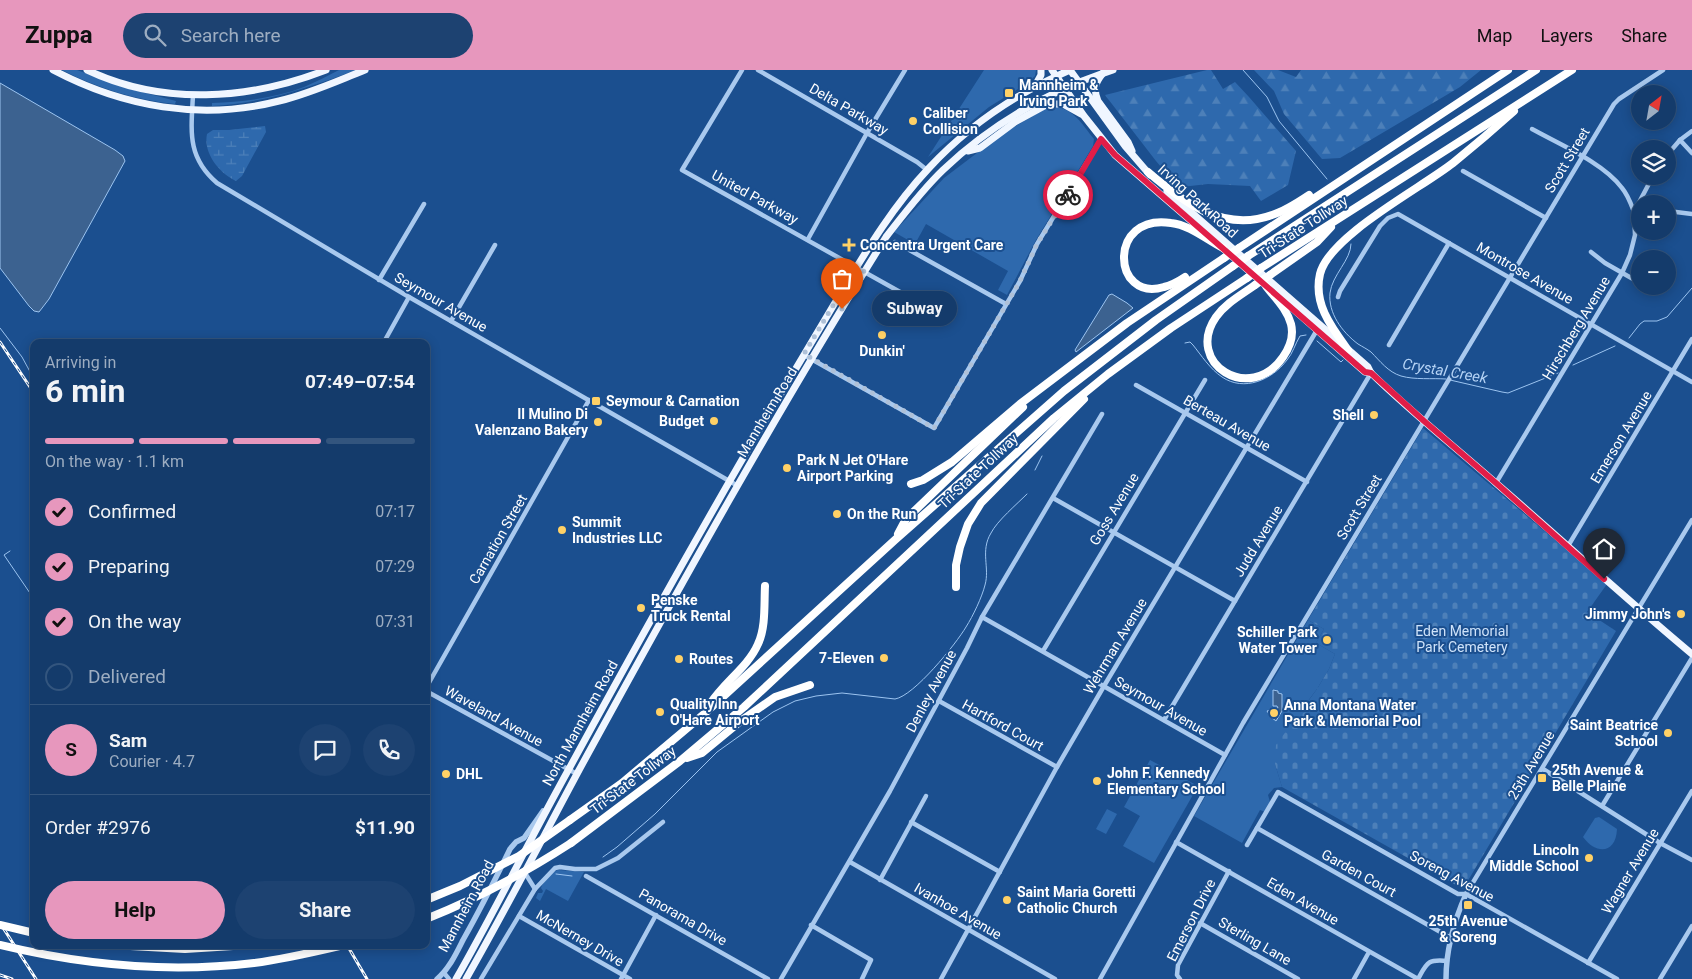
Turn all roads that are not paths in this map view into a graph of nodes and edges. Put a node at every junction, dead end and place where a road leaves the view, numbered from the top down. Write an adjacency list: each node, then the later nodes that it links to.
1 (53, 70): 22 (main road)
2 (86, 70): 21 (main road)
3 (326, 70): 21 (main road)
4 (365, 70): 22 (main road)
5 (742, 70): 44 (street, United Parkway)
6 (758, 70): 26 (street, Delta Parkway)
7 (905, 70): 26 (street)
8 (1041, 70): 18 (main road)
9 (1070, 70): 15 (main road, Mannheim Road); 17 (main road, Irving Park Road)
10 (1113, 70): 16 (main road, Mannheim Road)
11 (1508, 70): 30 (highway)
12 (1536, 70): 91 (highway, Tri-State Tollway, bridge)
13 (1572, 70): 20 (highway, Tri-State Tollway)
14 (1664, 70): 33 (street, Scott Street)
15 (1055, 73): 18 (main road, Mannheim Road); 19 (main road, Irving Park Road)
16 (1103, 73): 17 (main road, Mannheim Road); 34 (main road)
17 (1079, 83): 19 (main road, Mannheim Road); 34 (main road, Irving Park Road)
18 (1034, 87): 35 (main road, Mannheim Road)
19 (1066, 89): 23 (main road, Irving Park Road); 31 (main road, Mannheim Road)
20 (1534, 94): 43 (highway, Tri-State Tollway); 68 (highway)
21 (193, 96): 22 (street, Seymour Avenue)
22 (192, 110): 56 (street, Seymour Avenue)
23 (1084, 116): 27 (main road, Irving Park Road); 31 (main road)
24 (1532, 129): 33 (street)
25 (1692, 131): 28 (street)
26 (868, 133): 35 (street, Delta Parkway); 44 (street)
27 (1101, 139): 50 (main road, Irving Park Road); 61 (street)
28 (1680, 140): 29 (street); 32 (street)
29 (1676, 145)
30 (1390, 147): 37 (highway); 50 (highway, bridge)
31 (963, 152): 52 (main road, Mannheim Road)
32 (1692, 153)
33 (1583, 157): 38 (street); 42 (street, Scott Street)
34 (1136, 159): 37 (main road, Irving Park Road)
35 (927, 170): 51 (main road, Mannheim Road)
36 (1463, 171): 42 (street)
37 (1148, 172): 68 (main road, Irving Park Road)
38 (1631, 202)
39 (424, 204): 56 (street)
40 (1676, 212): 41 (street)
41 (1692, 214)
42 (1546, 218): 54 (street, Scott Street)
43 (1337, 220): 57 (highway, bridge); 73 (highway, Tri-State Tollway, bridge)
44 (808, 239): 51 (street, United Parkway)
45 (1634, 240): 53 (street, Hirschberg Avenue)
46 (895, 242): 61 (street)
47 (1449, 243): 54 (street, Montrose Avenue); 59 (street, Montrose Avenue); 67 (street)
48 (495, 245): 62 (street)
49 (1591, 252): 53 (street)
50 (1223, 254): 50 (highway); 57 (main road, Irving Park Road); 75 (highway)
51 (856, 267): 52 (street, United Parkway); 69 (main road, Mannheim Road)
52 (865, 272): 60 (street, United Parkway); 70 (main road, Mannheim Road)
53 (1622, 273): 55 (street); 63 (street, Hirschberg Avenue)
54 (1510, 278): 63 (street, Montrose Avenue); 81 (street, Scott Street)
55 (1631, 278)
56 (379, 280): 58 (street, Seymour Avenue)
57 (1266, 286): 64 (main road, Irving Park Road)
58 (409, 297): 62 (street, Seymour Avenue); 65 (street)
59 (1338, 297)
60 (918, 302)
61 (1006, 304): 70 (street)
62 (451, 321): 78 (street, Seymour Avenue)
63 (1591, 324): 71 (street, Montrose Avenue); 85 (street, Hirschberg Avenue)
64 (1317, 330): 72 (main road, Irving Park Road); 82 (street, Wehrman Avenue)
65 (386, 339)
66 (1692, 339): 71 (street, Emerson Avenue)
67 (1389, 345)
68 (1348, 350): 72 (main road, Irving Park Road)
69 (804, 354): 70 (street); 83 (main road, Mannheim Road)
70 (812, 359): 87 (main road, Mannheim Road)
71 (1673, 371): 76 (street, Montrose Avenue); 92 (street, Emerson Avenue)
72 (1371, 373): 81 (main road, Irving Park Road); 84 (street, Judd Avenue)
73 (1108, 374): 95 (highway); 110 (highway, Tri-State Tollway)
74 (1205, 380): 79 (street, Goss Avenue)
75 (1050, 382): 86 (highway); 91 (highway)
76 (1692, 382)
77 (1136, 384): 79 (street, Berteau Avenue)
78 (589, 400): 83 (street, Seymour Avenue); 102 (street, Carnation Street)
79 (1185, 412): 82 (street, Berteau Avenue); 90 (street, Goss Avenue)
80 (1102, 414): 88 (street, Denley Avenue)
81 (1424, 421): 85 (main road, Irving Park Road); 109 (street, Scott Street)
82 (1246, 447): 84 (street, Berteau Avenue); 93 (street, Wehrman Avenue)
83 (730, 481): 87 (street, Seymour Avenue); 112 (main road, North Mannheim Road)
84 (1307, 482): 96 (street, Judd Avenue)
85 (1496, 483): 92 (main road, Irving Park Road)
86 (911, 484)
87 (738, 486): 114 (main road, North Mannheim Road)
88 (1054, 498): 90 (street); 98 (street, Denley Avenue)
89 (1692, 520): 97 (street, 25th Avenue)
90 (1113, 532): 93 (street); 99 (street, Goss Avenue)
91 (896, 539): 107 (highway, Tri-State Tollway)
92 (1568, 546): 97 (main road, Irving Park Road)
93 (1175, 566): 96 (street); 104 (street, Wehrman Avenue)
94 (765, 586): 107 (highway)
95 (956, 587)
96 (1235, 601): 108 (street, Judd Avenue)
97 (1639, 610): 100 (main road, Irving Park Road); 113 (street, 25th Avenue)
98 (982, 617): 99 (street, Seymour Avenue); 106 (street, Denley Avenue)
99 (1043, 651): 104 (street, Seymour Avenue)
100 (1692, 654)
101 (1692, 658): 118 (street)
102 (430, 683)
103 (810, 686): 110 (highway)
104 (1104, 686): 108 (street, Seymour Avenue); 111 (street, Wehrman Avenue)
105 (430, 692): 112 (street, Waveland Avenue)
106 (939, 702): 111 (street, Hartford Court); 128 (street, Denley Avenue)
107 (704, 714): 136 (highway, Tri-State Tollway, bridge)
108 (1164, 720): 109 (street, Seymour Avenue)
109 (1225, 755): 122 (street, Scott Street)
110 (680, 761): 139 (highway, Tri-State Tollway, bridge)
111 (1057, 767): 130 (street, Wehrman Avenue)
112 (568, 769): 114 (street, Waveland Avenue); 116 (main road, North Mannheim Road)
113 (1543, 769): 118 (street); 135 (street, 25th Avenue)
114 (577, 774): 131 (main road, North Mannheim Road)
115 (1692, 791): 123 (street, Wagner Avenue)
116 (556, 792): 125 (main road, North Mannheim Road); 126 (street, Mannheim Road)
117 (926, 796): 120 (street)
118 (1602, 806): 123 (street)
119 (662, 822): 134 (street)
120 (912, 822): 130 (street); 133 (street)
121 (1257, 828): 124 (street); 135 (street, Soreng Avenue); 146 (street, Garden Court)
122 (1176, 842): 129 (street, Eden Avenue); 166 (street, Scott Street)
123 (1660, 843): 127 (street); 151 (street, Wagner Avenue)
124 (1247, 845)
125 (528, 847): 126 (street, Mannheim Road); 157 (main road, North Mannheim Road)
126 (510, 849): 152 (street, Mannheim Road)
127 (1692, 860)
128 (850, 862): 133 (street, Ivanhoe Avenue); 142 (street, Denley Avenue)
129 (1229, 871): 140 (street, Emerson Drive); 149 (street, Eden Avenue)
130 (1000, 872): 144 (street, Wehrman Avenue)
131 (525, 873): 134 (street); 158 (main road, North Mannheim Road)
132 (586, 876): 137 (street, Panorama Drive)
133 (880, 880): 144 (street, Ivanhoe Avenue)
134 (535, 889): 138 (street)
135 (1466, 894): 146 (street, 25th Avenue); 151 (street, Soreng Avenue)
136 (430, 898)
137 (656, 915): 153 (street); 161 (street, Panorama Drive)
138 (519, 916): 153 (street, McNerney Drive); 154 (street)
139 (430, 917)
140 (1200, 923): 167 (street, Emerson Drive); 168 (street, Sterling Lane)
141 (0, 925): 145 (highway, bridge)
142 (811, 925): 162 (street, Denley Avenue); 163 (street)
143 (1692, 926): 173 (street)
144 (968, 930): 164 (street, Wehrman Avenue); 165 (street, Ivanhoe Avenue)
145 (30, 932)
146 (1451, 938): 150 (street, 25th Avenue)
147 (0, 945): 148 (highway, bridge)
148 (327, 949)
149 (1369, 952): 169 (street); 170 (street, Eden Avenue)
150 (1447, 961): 170 (street); 171 (street, 25th Avenue)
151 (1588, 963): 172 (street, Soreng Avenue)
152 (444, 973): 155 (street, Mannheim Road); 156 (street, Mannheim Road)
153 (622, 977): 160 (street, McNerney Drive)
154 (483, 978): 159 (street)
155 (438, 979)
156 (449, 979)
157 (456, 979)
158 (466, 979)
159 (489, 979)
160 (630, 979)
161 (768, 979)
162 (781, 979)
163 (862, 979)
164 (941, 979)
165 (1055, 979)
166 (1100, 979)
167 (1180, 979)
168 (1298, 979)
169 (1354, 979)
170 (1418, 979)
171 (1446, 979)
172 (1617, 979)
173 (1660, 979)

